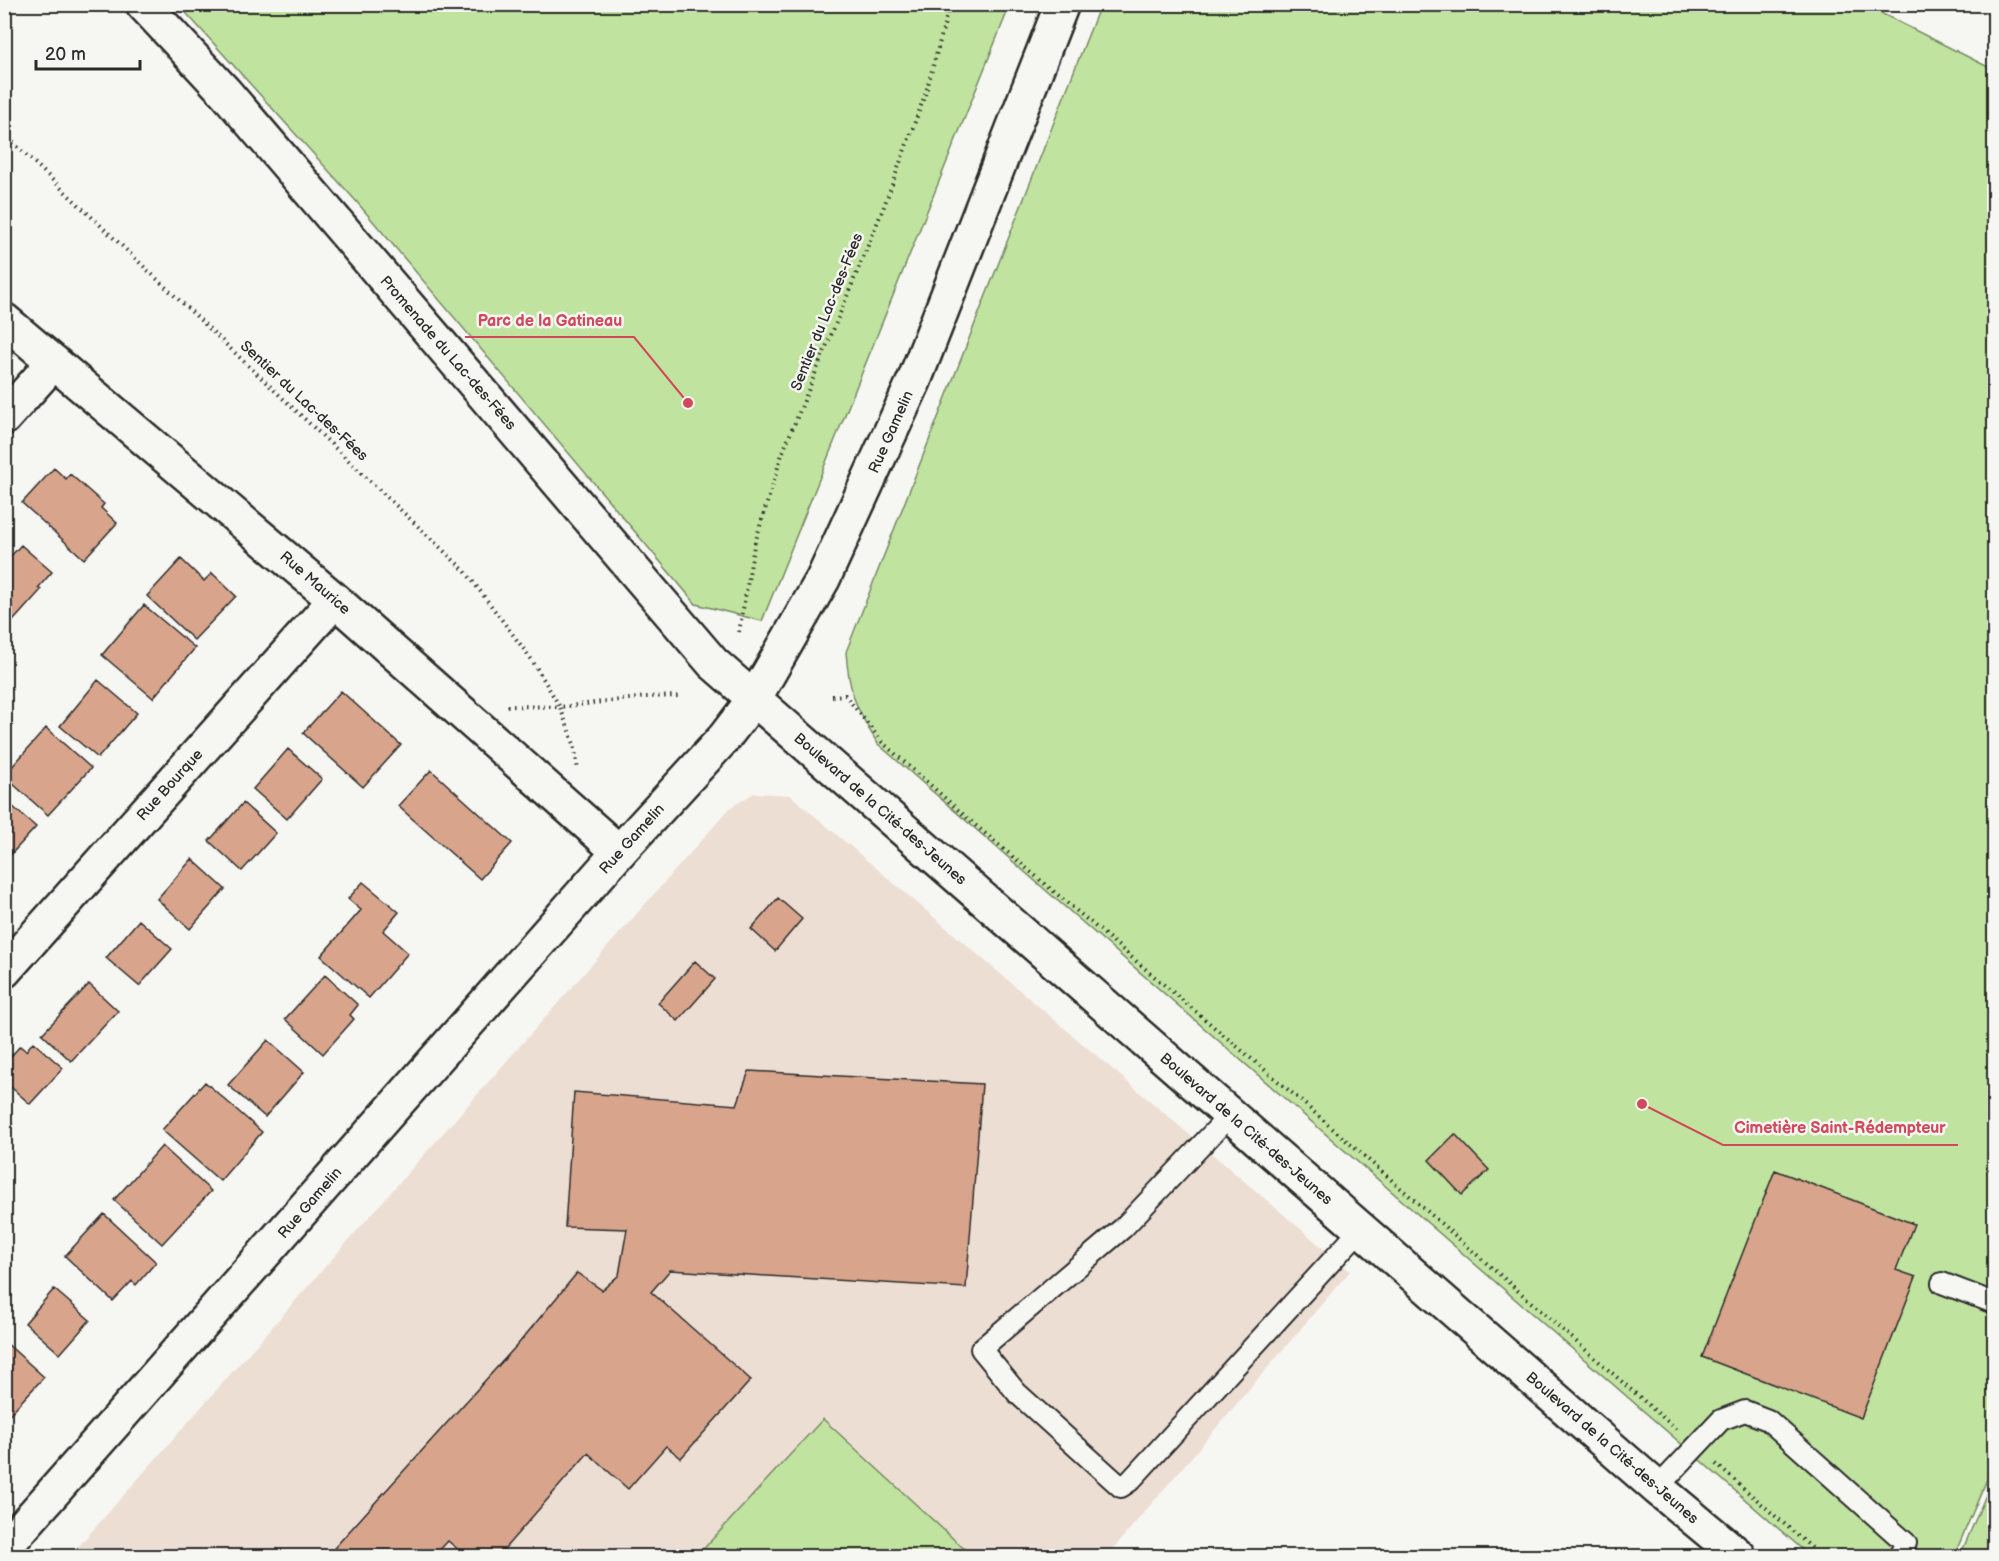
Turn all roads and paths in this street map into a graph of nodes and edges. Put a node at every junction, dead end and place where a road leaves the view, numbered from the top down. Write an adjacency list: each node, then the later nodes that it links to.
1 (143, 4): 12 (street, Promenade du Lac-des-Fées)
2 (950, 4): 9 (path, Sentier du Lac-des-Fées)
3 (1062, 4): 12 (street, Rue Gamelin)
4 (4, 134): 13 (path, Sentier du Lac-des-Fées)
5 (4, 320): 6 (street, Rue Maurice)
6 (54, 362): 7 (street); 8 (street, Rue Maurice)
7 (4, 418)
8 (335, 600): 14 (street, Rue Maurice); 16 (street, Rue Bourque)
9 (739, 632)
10 (681, 696): 13 (path)
11 (832, 696): 21 (path)
12 (754, 699): 15 (street, Rue Gamelin); 17 (street, Boulevard de la Cité-des-Jeunes)
13 (560, 707): 14 (path, Sentier du Lac-des-Fées)
14 (573, 812): 15 (street, Rue Maurice)
15 (619, 852): 23 (street, Rue Gamelin)
16 (4, 971)
17 (1230, 1115): 18 (street, Boulevard de la Cité-des-Jeunes); 18 (lane)
18 (1361, 1229): 22 (street, Boulevard de la Cité-des-Jeunes)
19 (1942, 1282): 20 (lane)
20 (1995, 1303)
21 (1697, 1447): 22 (lane); 25 (path); 26 (lane)
22 (1657, 1488): 24 (street, Boulevard de la Cité-des-Jeunes)
23 (4, 1548)
24 (1739, 1557)
25 (1821, 1557)
26 (1899, 1557)

